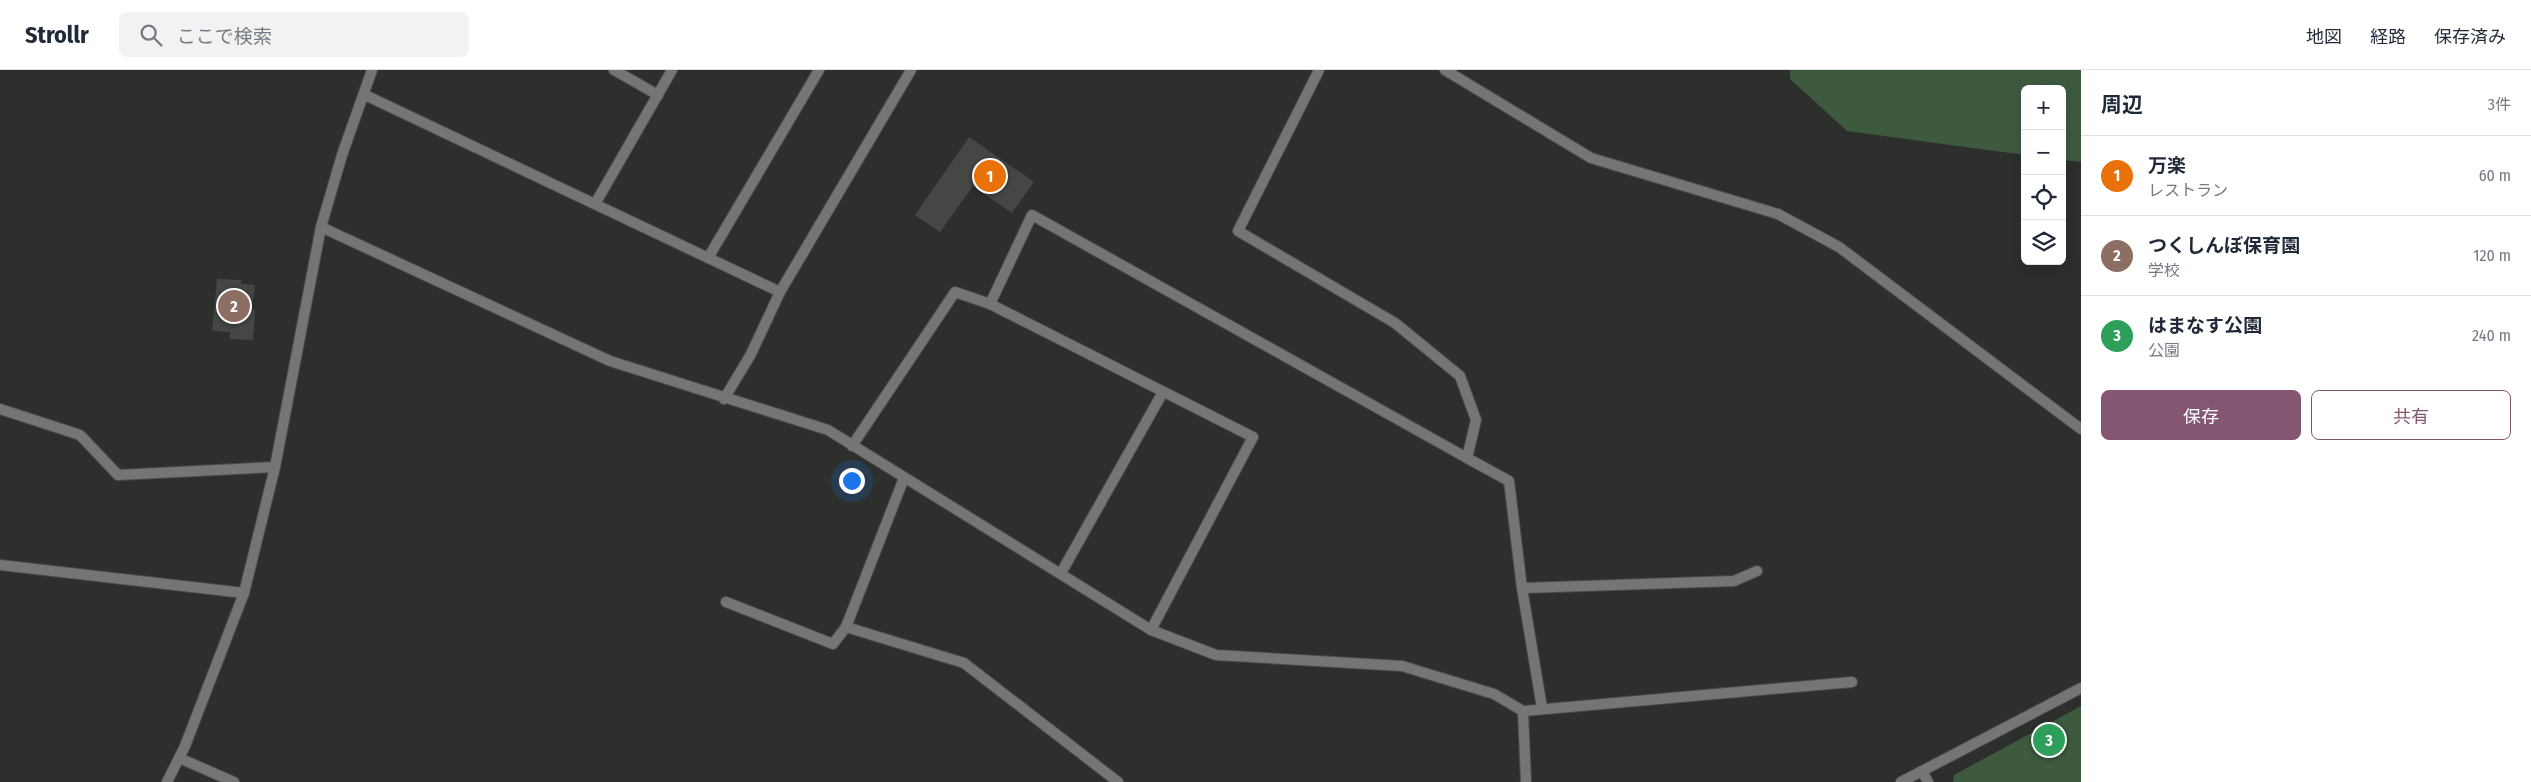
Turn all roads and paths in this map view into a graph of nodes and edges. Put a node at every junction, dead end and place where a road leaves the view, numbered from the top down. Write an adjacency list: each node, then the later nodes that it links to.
1 (372, 70): 8 (street)
2 (614, 70): 9 (street)
3 (672, 70): 9 (street)
4 (819, 70): 12 (street)
5 (911, 70): 13 (street)
6 (1319, 70): 20 (street)
7 (1445, 70): 18 (street)
8 (365, 95): 10 (street); 11 (street)
9 (658, 95): 10 (street)
10 (595, 204): 12 (street)
11 (321, 227): 16 (street); 21 (street)
12 (708, 258): 13 (street)
13 (780, 292): 16 (street)
14 (990, 304): 15 (street); 19 (street); 20 (street)
15 (1163, 392): 25 (street); 30 (street)
16 (724, 399): 19 (street)
17 (0, 409): 21 (street)
18 (2081, 428)
19 (852, 446): 22 (street)
20 (1468, 458): 26 (street)
21 (275, 467): 27 (street)
22 (904, 478): 25 (street); 29 (street)
23 (0, 565): 27 (street)
24 (1757, 571): 26 (street)
25 (1061, 573): 30 (street)
26 (1522, 588): 33 (street)
27 (244, 593): 35 (street)
28 (726, 602): 29 (street)
29 (846, 627): 39 (street)
30 (1151, 630): 34 (street)
31 (1852, 682): 33 (street)
32 (2081, 688): 36 (street)
33 (1542, 708): 34 (street)
34 (1522, 711): 40 (street)
35 (179, 758): 37 (street); 38 (street)
36 (1922, 771): 41 (street); 42 (street)
37 (167, 782)
38 (234, 782)
39 (1118, 782)
40 (1526, 782)
41 (1901, 782)
42 (1928, 782)

